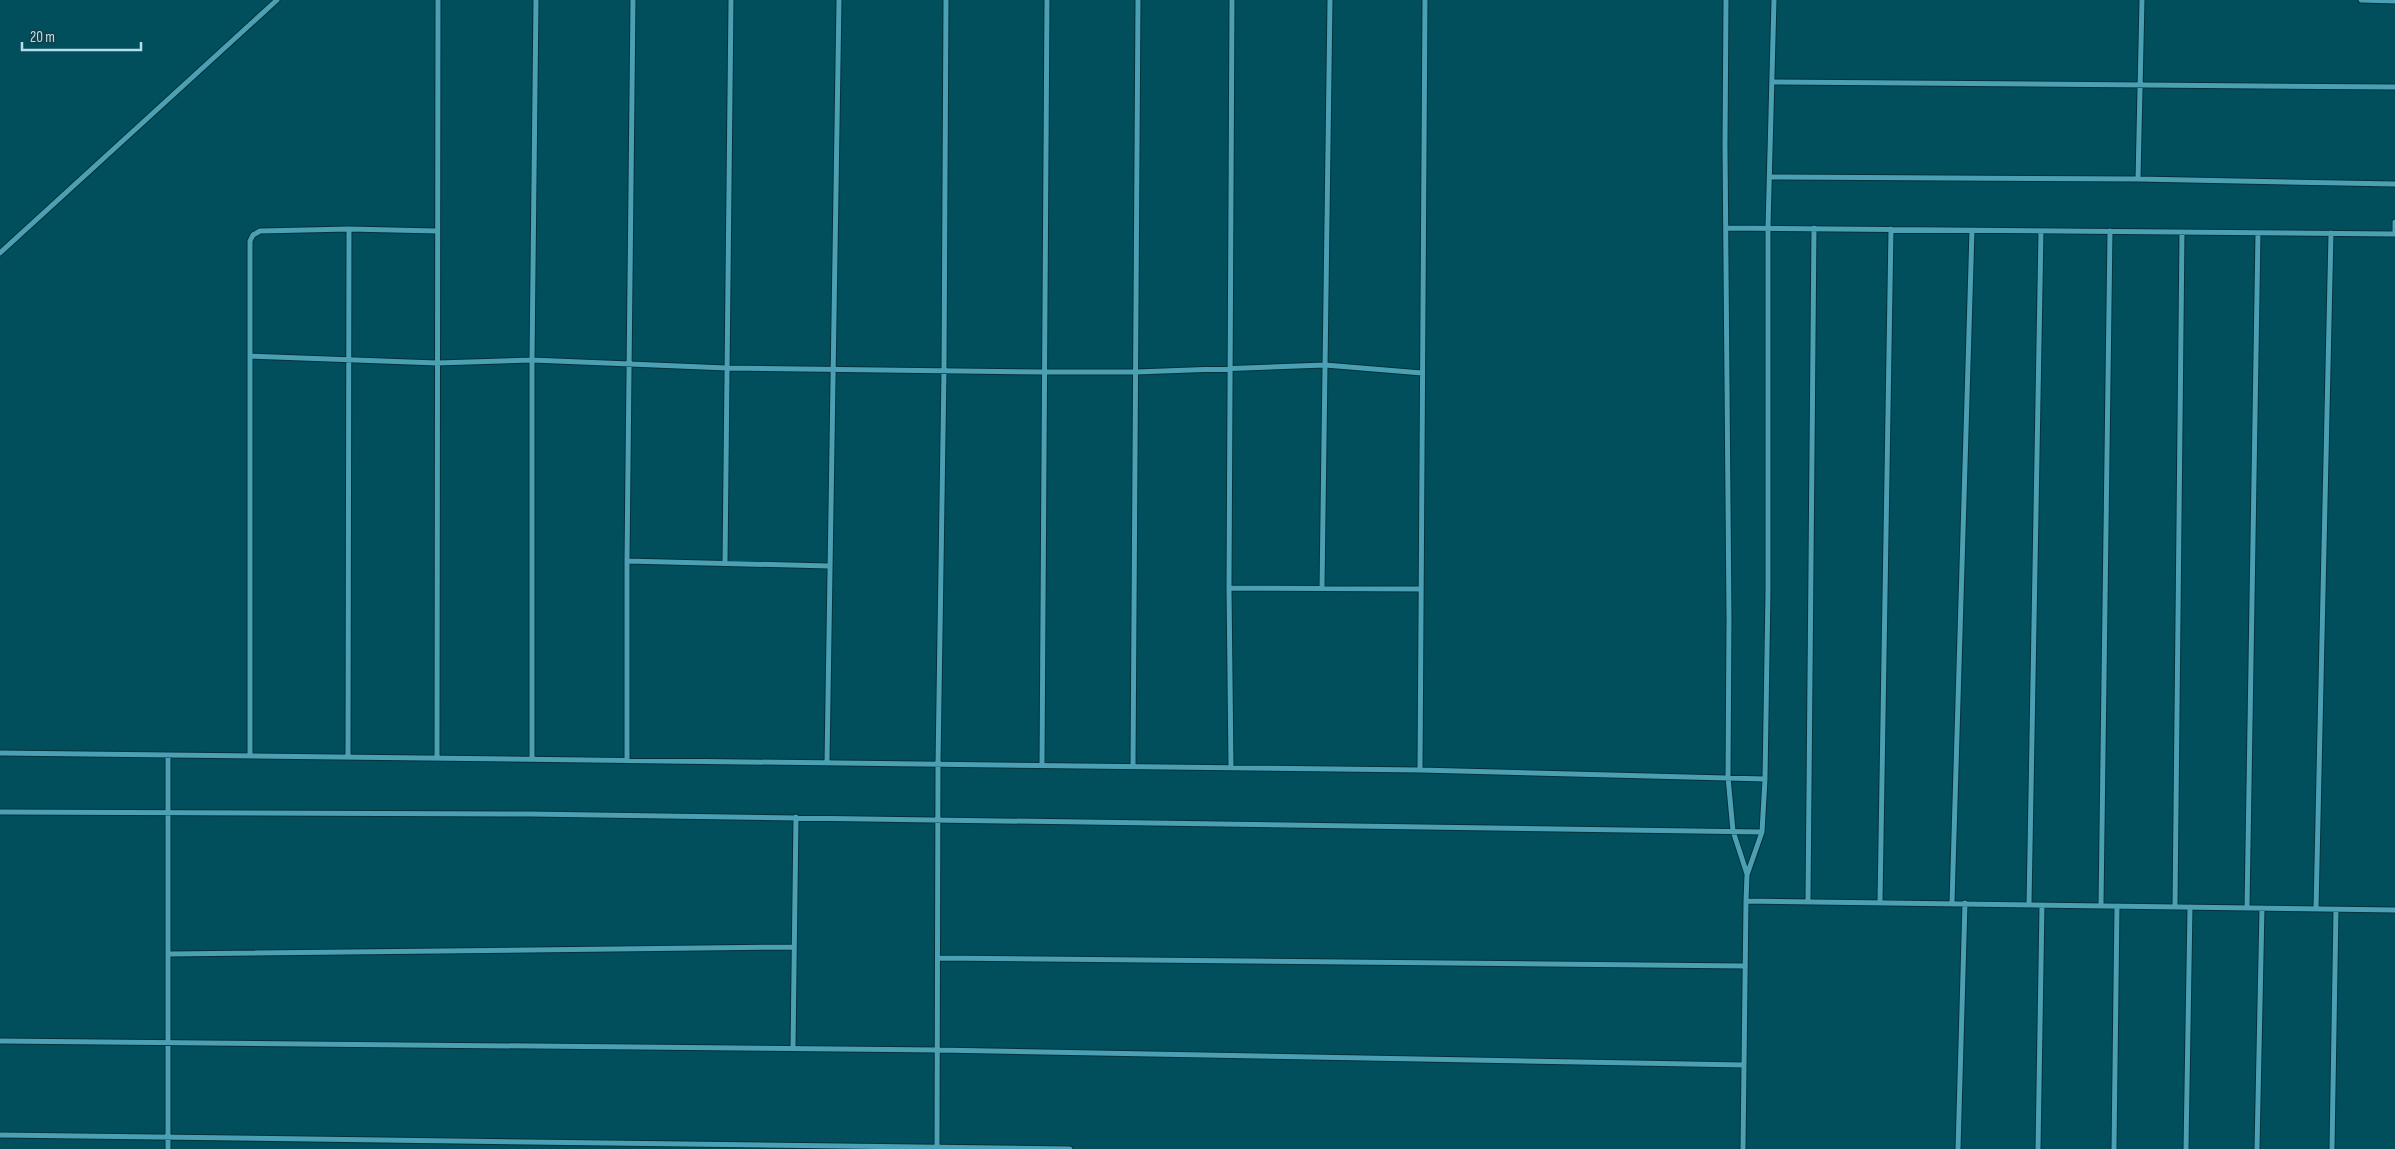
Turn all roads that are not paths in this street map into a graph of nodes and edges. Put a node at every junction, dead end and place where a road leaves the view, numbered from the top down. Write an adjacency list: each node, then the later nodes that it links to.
1 (277, 0): 38 (street)
2 (438, 0): 31 (street)
3 (536, 0): 41 (street)
4 (633, 0): 43 (street)
5 (731, 0): 45 (street)
6 (839, 0): 47 (street)
7 (946, 0): 48 (street)
8 (1047, 0): 49 (street)
9 (1138, 0): 50 (street)
10 (1232, 0): 46 (street)
11 (1330, 0): 44 (street)
12 (1425, 0): 51 (street)
13 (1726, 0): 26 (street)
14 (1774, 0): 18 (street)
15 (2142, 0): 19 (street)
16 (2361, 0): 17 (street)
17 (2395, 1)
18 (1772, 82): 19 (street); 21 (street)
19 (2140, 84): 20 (street); 22 (street)
20 (2395, 88)
21 (1770, 178): 22 (street); 25 (street)
22 (2138, 179): 23 (street)
23 (2395, 184)
24 (2395, 222): 37 (street)
25 (1768, 227): 26 (street); 27 (street); 72 (street)
26 (1726, 228): 71 (street)
27 (1814, 228): 29 (street); 81 (street)
28 (349, 229): 31 (street); 39 (street); 40 (street)
29 (1891, 229): 30 (street); 82 (street)
30 (1972, 230): 32 (street); 83 (street)
31 (437, 231): 42 (street)
32 (2041, 231): 33 (street); 85 (street)
33 (2110, 231): 34 (street); 87 (street)
34 (2182, 232): 35 (street); 89 (street)
35 (2258, 233): 36 (street); 91 (street)
36 (2331, 233): 37 (street); 93 (street)
37 (2395, 234)
38 (0, 253)
39 (250, 356): 40 (street); 60 (street)
40 (348, 359): 42 (street); 61 (street)
41 (532, 360): 42 (street); 43 (street); 63 (street)
42 (437, 362): 62 (street)
43 (629, 365): 45 (street); 52 (street)
44 (1325, 365): 46 (street); 51 (street); 56 (street)
45 (727, 368): 47 (street); 53 (street)
46 (1231, 368): 50 (street); 55 (street)
47 (833, 369): 48 (street); 54 (street)
48 (944, 370): 49 (street); 66 (street)
49 (1045, 372): 50 (street); 67 (street)
50 (1136, 372): 68 (street)
51 (1422, 373): 57 (street)
52 (627, 561): 53 (street); 64 (street)
53 (725, 563): 54 (street)
54 (829, 566): 65 (street)
55 (1229, 588): 56 (street); 69 (street)
56 (1322, 588): 57 (street)
57 (1421, 589): 70 (street)
58 (0, 753): 59 (street)
59 (168, 755): 60 (street); 74 (street)
60 (250, 756): 61 (street)
61 (348, 757): 62 (street)
62 (437, 758): 63 (street)
63 (532, 759): 64 (street)
64 (627, 760): 65 (street)
65 (828, 762): 66 (street)
66 (938, 764): 67 (street); 76 (street)
67 (1042, 765): 68 (street)
68 (1133, 766): 69 (street)
69 (1231, 767): 70 (street)
70 (1420, 770): 71 (street)
71 (1728, 777): 72 (street); 77 (street)
72 (1765, 779): 78 (street)
73 (0, 812): 74 (street)
74 (167, 813): 75 (street); 97 (street)
75 (796, 818): 76 (street); 96 (street)
76 (938, 820): 77 (street); 98 (street)
77 (1733, 831): 78 (street); 79 (street)
78 (1762, 832): 79 (street)
79 (1747, 874): 80 (street)
80 (1746, 901): 81 (street); 99 (street)
81 (1808, 902): 82 (street)
82 (1880, 902): 83 (street)
83 (1952, 903): 84 (street)
84 (1965, 903): 85 (street); 111 (street)
85 (2030, 905): 86 (street)
86 (2042, 905): 87 (street); 112 (street)
87 (2101, 905): 88 (street)
88 (2117, 906): 89 (street); 113 (street)
89 (2175, 907): 90 (street)
90 (2190, 907): 91 (street); 114 (street)
91 (2247, 908): 92 (street)
92 (2262, 908): 93 (street); 115 (street)
93 (2316, 909): 94 (street)
94 (2336, 909): 95 (street); 116 (street)
95 (2395, 910)
96 (793, 947): 97 (street); 102 (street)
97 (170, 954): 101 (street)
98 (939, 958): 99 (street); 103 (street)
99 (1745, 966): 104 (street)
100 (0, 1041): 101 (street)
101 (168, 1043): 102 (street); 106 (street)
102 (793, 1049): 103 (street)
103 (938, 1050): 104 (street); 107 (street)
104 (1744, 1065): 110 (street)
105 (0, 1135): 106 (street)
106 (168, 1138): 107 (street); 108 (street)
107 (937, 1147): 109 (street)
108 (168, 1149)
109 (1070, 1149)
110 (1743, 1149)
111 (1958, 1149)
112 (2038, 1149)
113 (2114, 1149)
114 (2186, 1149)
115 (2257, 1149)
116 (2332, 1149)

